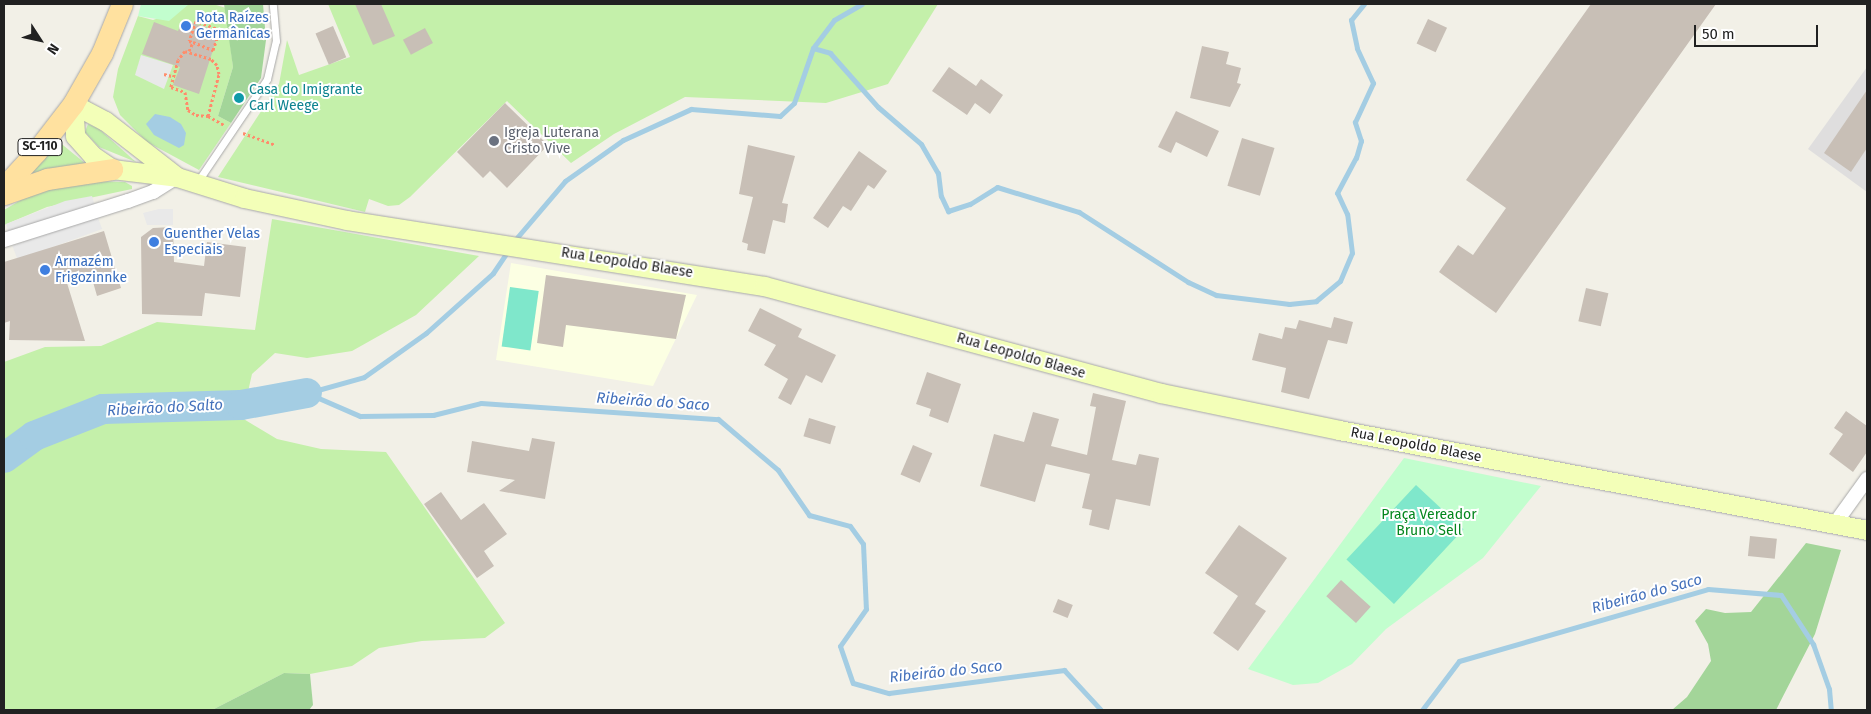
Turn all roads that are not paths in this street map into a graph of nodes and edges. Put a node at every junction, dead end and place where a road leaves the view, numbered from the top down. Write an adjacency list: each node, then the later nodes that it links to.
1 (122, 4): 3 (main road, SC-110)
2 (273, 4): 6 (lane)
3 (73, 104): 4 (street, Rua Leopoldo Blaese); 5 (street, Rua Leopoldo Blaese); 7 (main road, SC-110)
4 (112, 169): 5 (street, Rua Leopoldo Blaese); 8 (main road)
5 (177, 177): 6 (street, Rua Leopoldo Blaese); 9 (street)
6 (196, 184): 11 (street, Rua Leopoldo Blaese)
7 (4, 188)
8 (4, 194)
9 (7, 239)
10 (1867, 480): 11 (street)
11 (1834, 525): 12 (street, Rua Leopoldo Blaese)
12 (1867, 530)

